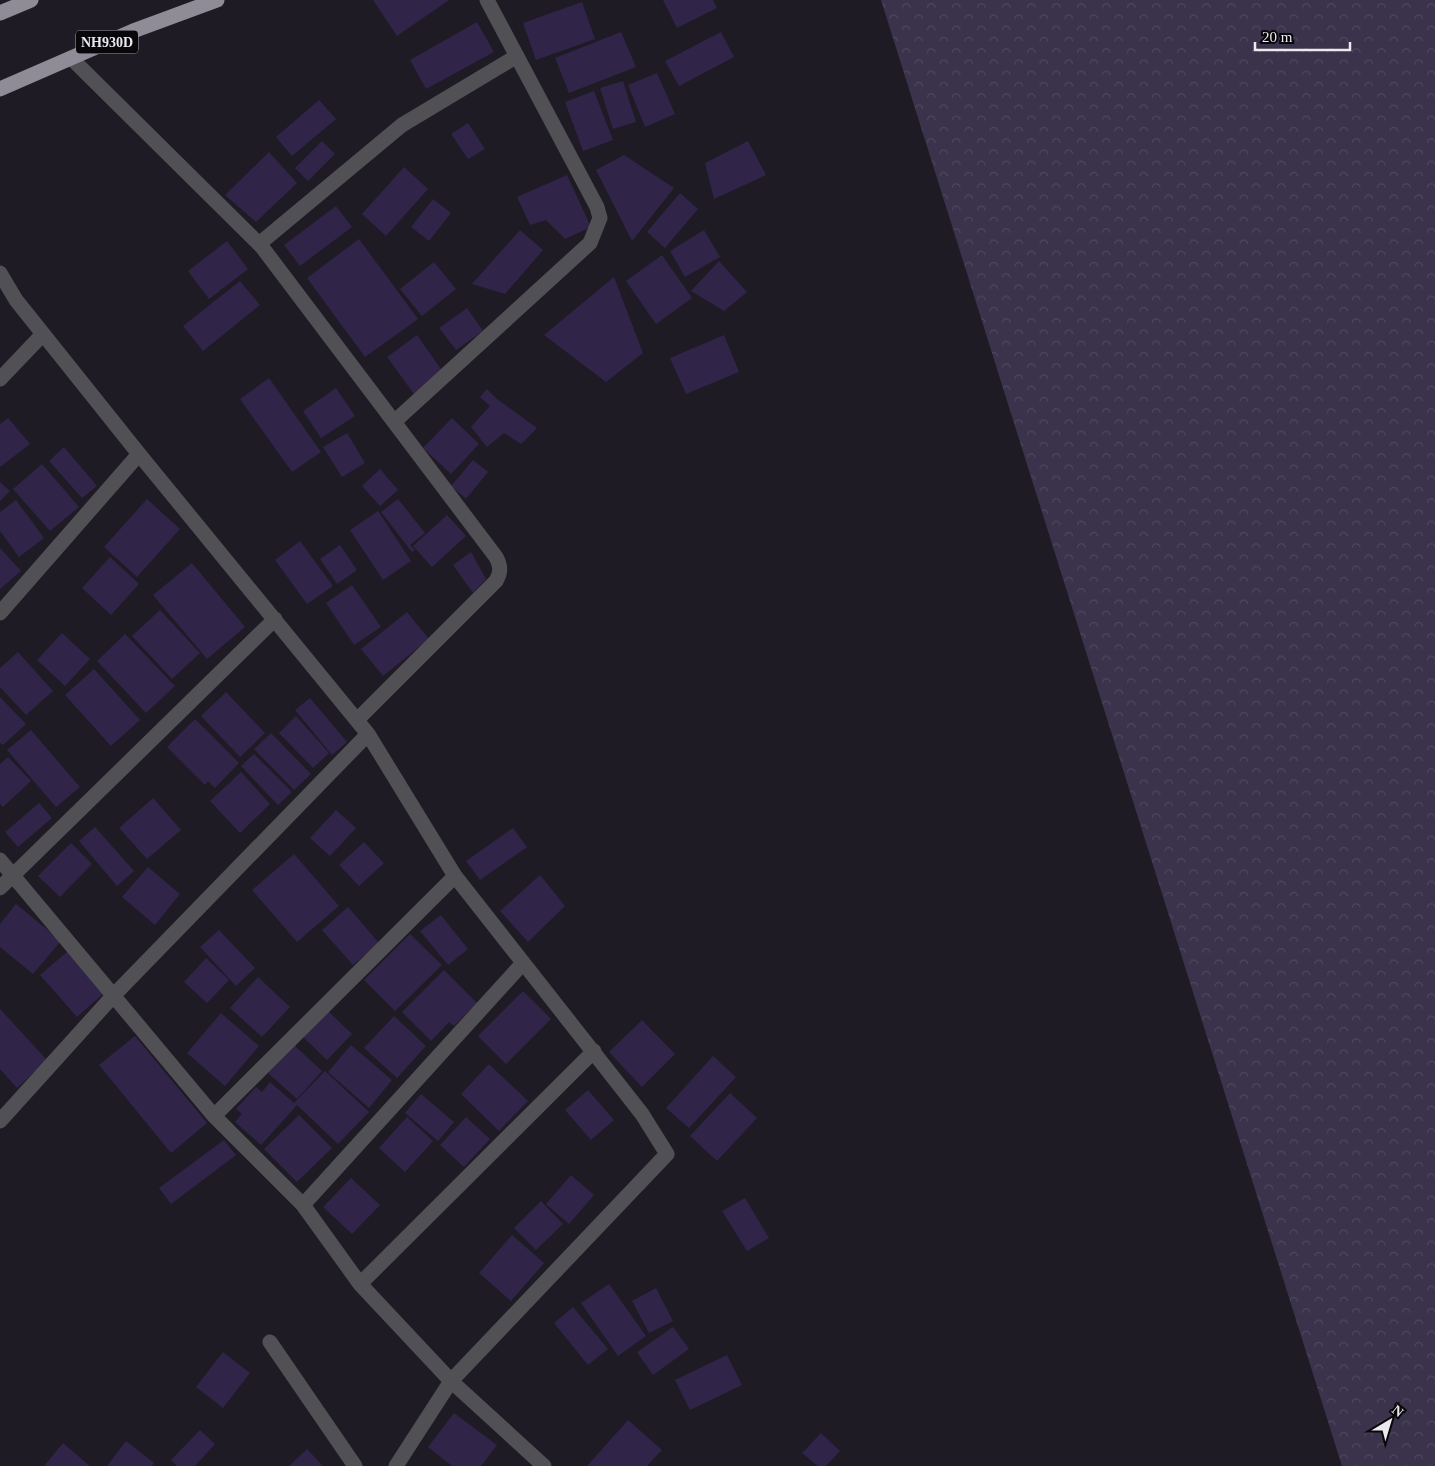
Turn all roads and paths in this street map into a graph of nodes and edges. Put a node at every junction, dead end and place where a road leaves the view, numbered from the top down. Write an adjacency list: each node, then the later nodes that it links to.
1 (31, 0): 4 (highway)
2 (217, 0): 6 (highway, NH930D)
3 (487, 0): 5 (street)
4 (0, 13)
5 (517, 56): 8 (street); 12 (street)
6 (71, 58): 7 (highway, NH930D); 8 (street)
7 (0, 89)
8 (259, 244): 12 (street)
9 (0, 273): 10 (street)
10 (43, 334): 11 (street); 13 (street)
11 (0, 379)
12 (394, 422): 16 (street)
13 (139, 454): 14 (street); 15 (street)
14 (0, 613)
15 (275, 619): 16 (street); 19 (street)
16 (357, 720): 17 (street)
17 (368, 734): 20 (street); 23 (street)
18 (0, 860): 19 (street)
19 (11, 875): 21 (street); 23 (street)
20 (455, 876): 22 (street); 25 (street)
21 (0, 888)
22 (523, 963): 24 (street); 27 (street)
23 (113, 996): 25 (street); 26 (street)
24 (594, 1051): 28 (street); 30 (street)
25 (214, 1116): 27 (street)
26 (0, 1121)
27 (303, 1205): 28 (street)
28 (360, 1284): 30 (street)
29 (270, 1342): 31 (street)
30 (451, 1381): 32 (street); 33 (street)
31 (355, 1466)
32 (396, 1466)
33 (544, 1466)

